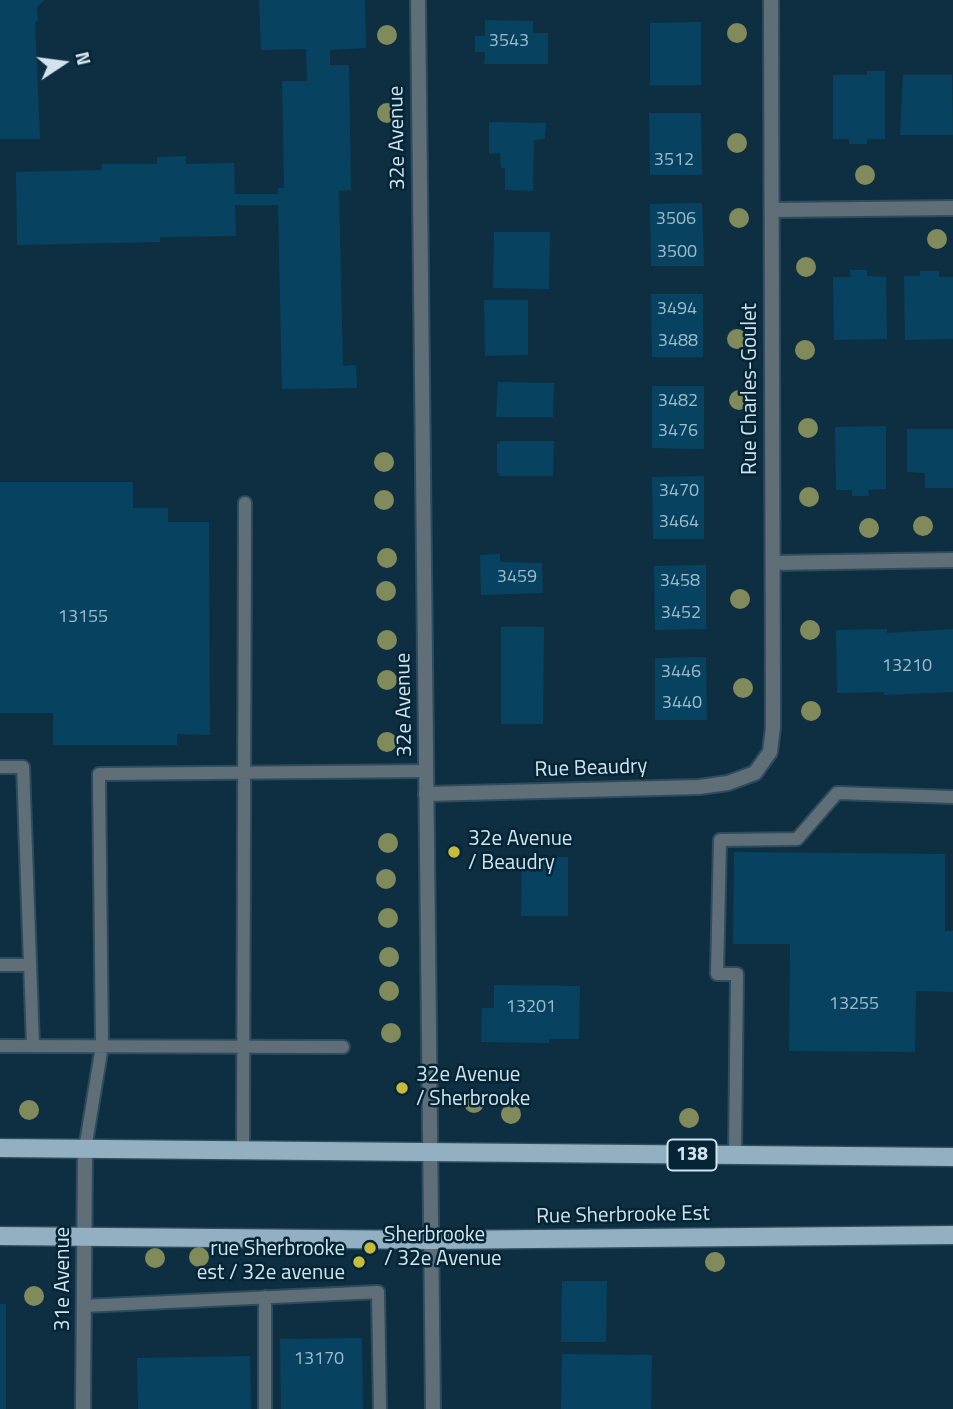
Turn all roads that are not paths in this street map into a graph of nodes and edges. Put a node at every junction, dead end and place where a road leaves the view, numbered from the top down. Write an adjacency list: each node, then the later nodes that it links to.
1 (418, 0): 9 (street, 32e Avenue)
2 (771, 0): 4 (street, Rue Charles-Goulet)
3 (953, 208): 4 (street)
4 (772, 210): 7 (street, Rue Charles-Goulet)
5 (244, 503): 10 (lane)
6 (953, 560): 7 (street)
7 (773, 563): 11 (street, Rue Charles-Goulet)
8 (0, 767): 15 (lane)
9 (427, 771): 10 (lane); 12 (street, 32e Avenue)
10 (244, 773): 18 (lane); 19 (lane)
11 (755, 773): 12 (street, Rue Beaudry)
12 (426, 794): 24 (street, 32e Avenue)
13 (953, 797): 25 (lane)
14 (0, 965): 15 (lane)
15 (30, 965): 17 (lane)
16 (0, 1046): 17 (lane)
17 (33, 1046): 18 (lane)
18 (102, 1046): 19 (lane); 22 (lane)
19 (244, 1047): 20 (lane); 23 (lane)
20 (343, 1047)
21 (0, 1149): 22 (main road, 138)
22 (85, 1149): 23 (main road, 138); 29 (street, 31e Avenue)
23 (243, 1151): 24 (main road, 138)
24 (431, 1154): 25 (main road, 138); 30 (street, 32e Avenue)
25 (735, 1155): 26 (main road, 138)
26 (953, 1157)
27 (953, 1235): 30 (main road, Rue Sherbrooke Est)
28 (0, 1236): 29 (main road, Rue Sherbrooke Est)
29 (85, 1237): 30 (main road, Rue Sherbrooke Est); 32 (street, 31e Avenue)
30 (433, 1240): 36 (street, 32e Avenue)
31 (265, 1297): 32 (lane); 34 (lane); 35 (lane)
32 (85, 1306): 33 (street, 31e Avenue)
33 (83, 1409)
34 (265, 1409)
35 (380, 1409)
36 (433, 1409)

